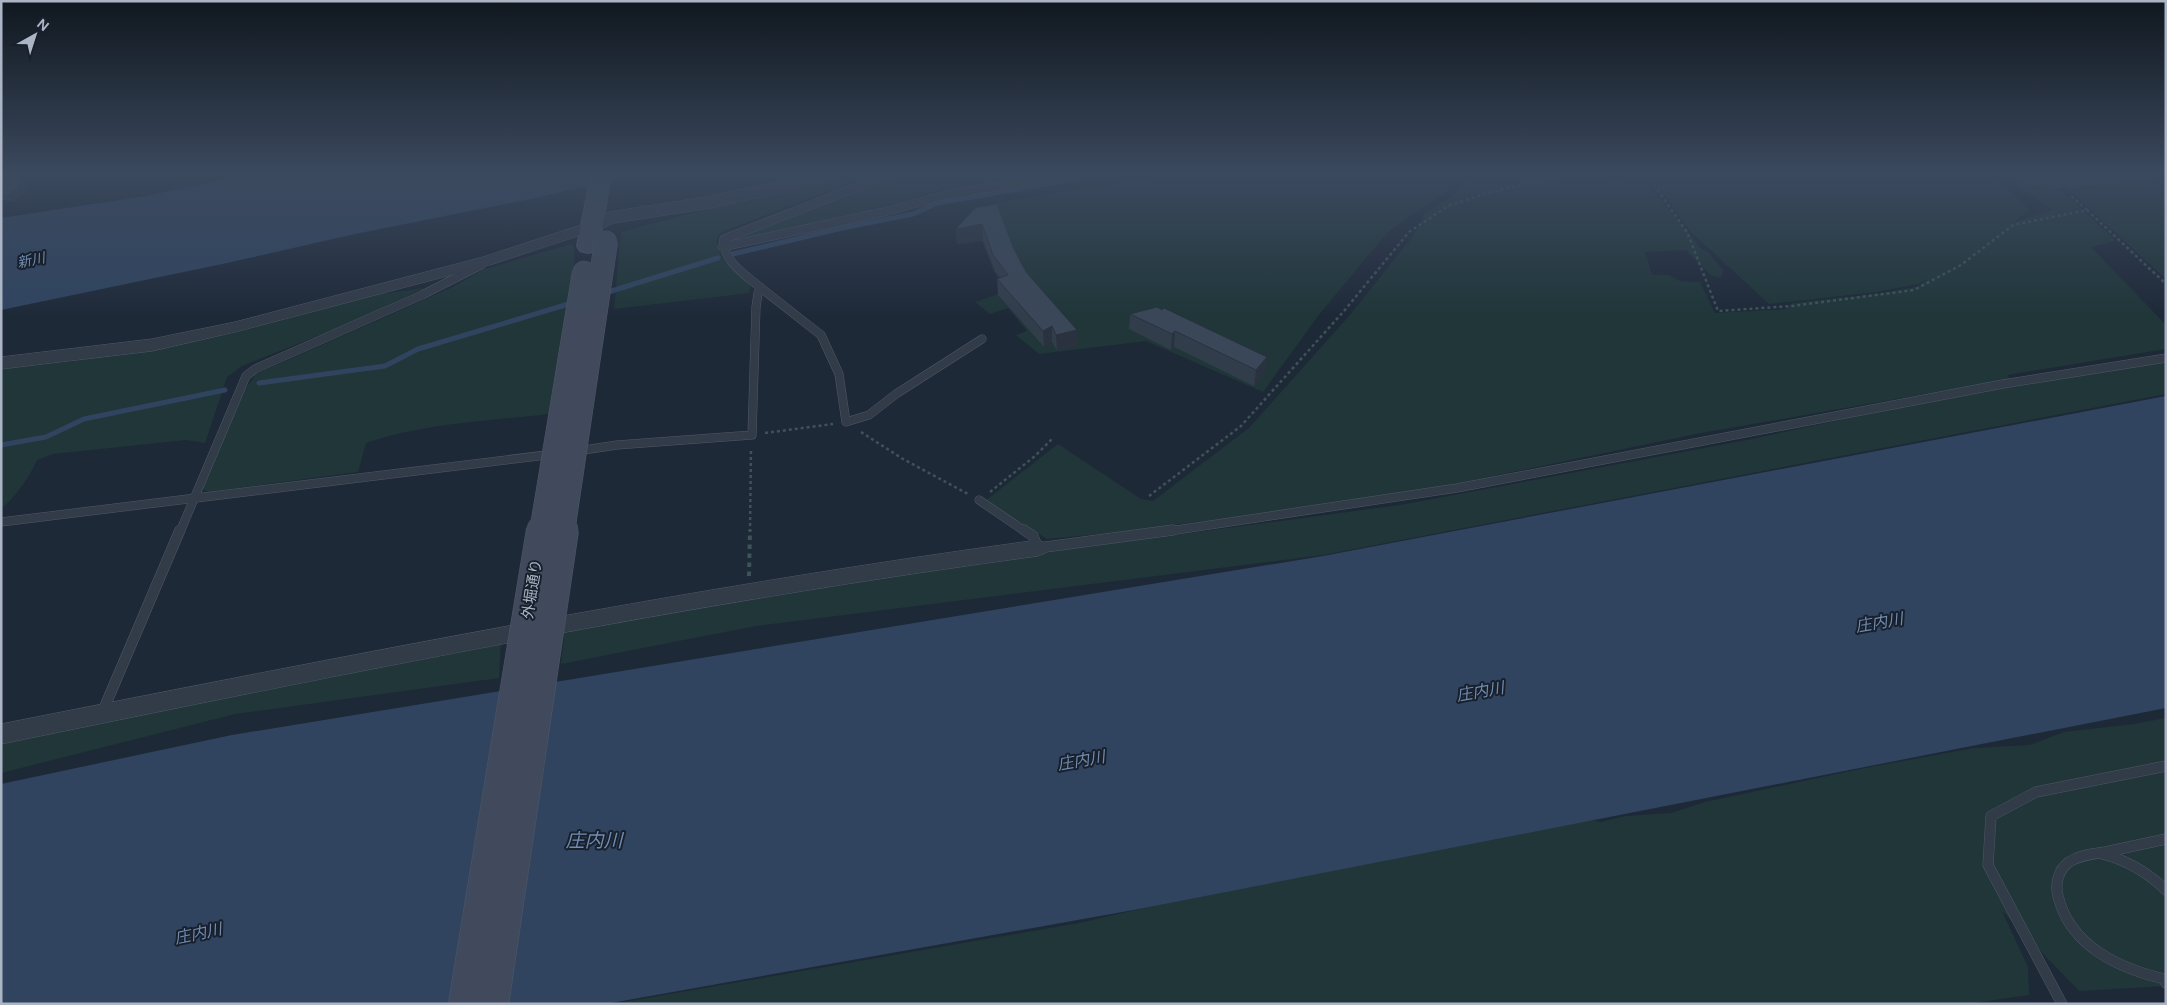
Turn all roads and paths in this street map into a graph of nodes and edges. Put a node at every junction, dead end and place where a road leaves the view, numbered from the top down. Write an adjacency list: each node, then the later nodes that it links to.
1 (606, 222): 8 (street)
2 (767, 222): 9 (lane)
3 (838, 222): 9 (lane)
4 (1424, 222): 21 (path)
5 (1680, 222): 6 (path)
6 (2028, 222)
7 (2100, 222): 11 (path)
8 (600, 223): 10 (street); 34 (main road, 外堀通り, bridge); 35 (main road, 外堀通り, bridge)
9 (722, 247): 12 (lane)
10 (488, 261): 15 (street); 22 (lane)
11 (2166, 284)
12 (761, 288): 16 (lane); 17 (lane)
13 (982, 339): 16 (lane)
14 (2166, 358): 25 (lane)
15 (1, 363)
16 (846, 422): 17 (path); 23 (path)
17 (752, 434): 19 (lane); 26 (path)
18 (1052, 439): 23 (path)
19 (569, 452)
20 (559, 453): 22 (lane)
21 (1149, 496)
22 (192, 500): 24 (lane); 27 (lane)
23 (979, 500): 25 (lane)
24 (1, 522)
25 (1038, 548): 26 (street)
26 (748, 589): 27 (street)
27 (102, 714): 28 (street)
28 (1, 734)
29 (2166, 766): 36 (lane)
30 (2166, 839): 31 (lane)
31 (2097, 853): 32 (lane); 33 (lane)
32 (2166, 890)
33 (2165, 980)
34 (464, 1004)
35 (493, 1004)
36 (2062, 1004)

